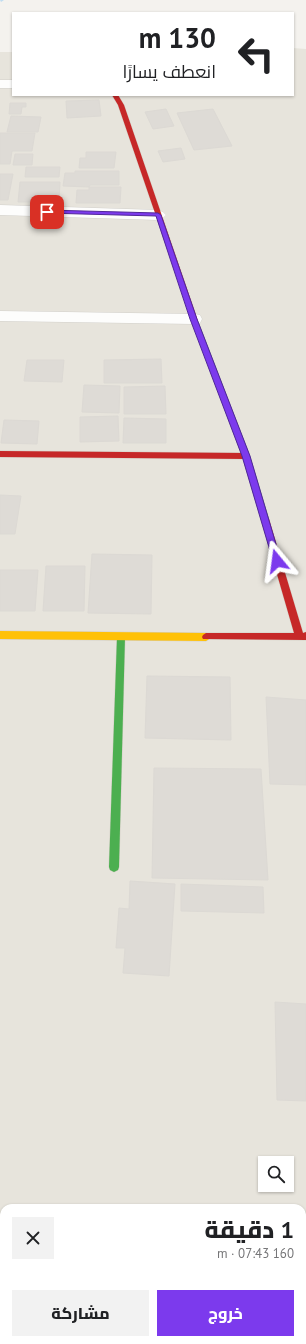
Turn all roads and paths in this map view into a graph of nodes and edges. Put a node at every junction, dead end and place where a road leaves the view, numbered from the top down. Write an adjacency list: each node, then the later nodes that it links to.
1 (0, 84): 2 (street)
2 (12, 84)
3 (116, 96): 5 (street)
4 (0, 210): 5 (street)
5 (158, 215): 7 (street)
6 (0, 316): 7 (street)
7 (194, 319): 9 (street)
8 (0, 454): 9 (street)
9 (246, 456): 11 (street)
10 (0, 635): 12 (street)
11 (303, 635): 12 (street)
12 (121, 637): 13 (street)
13 (114, 867)

